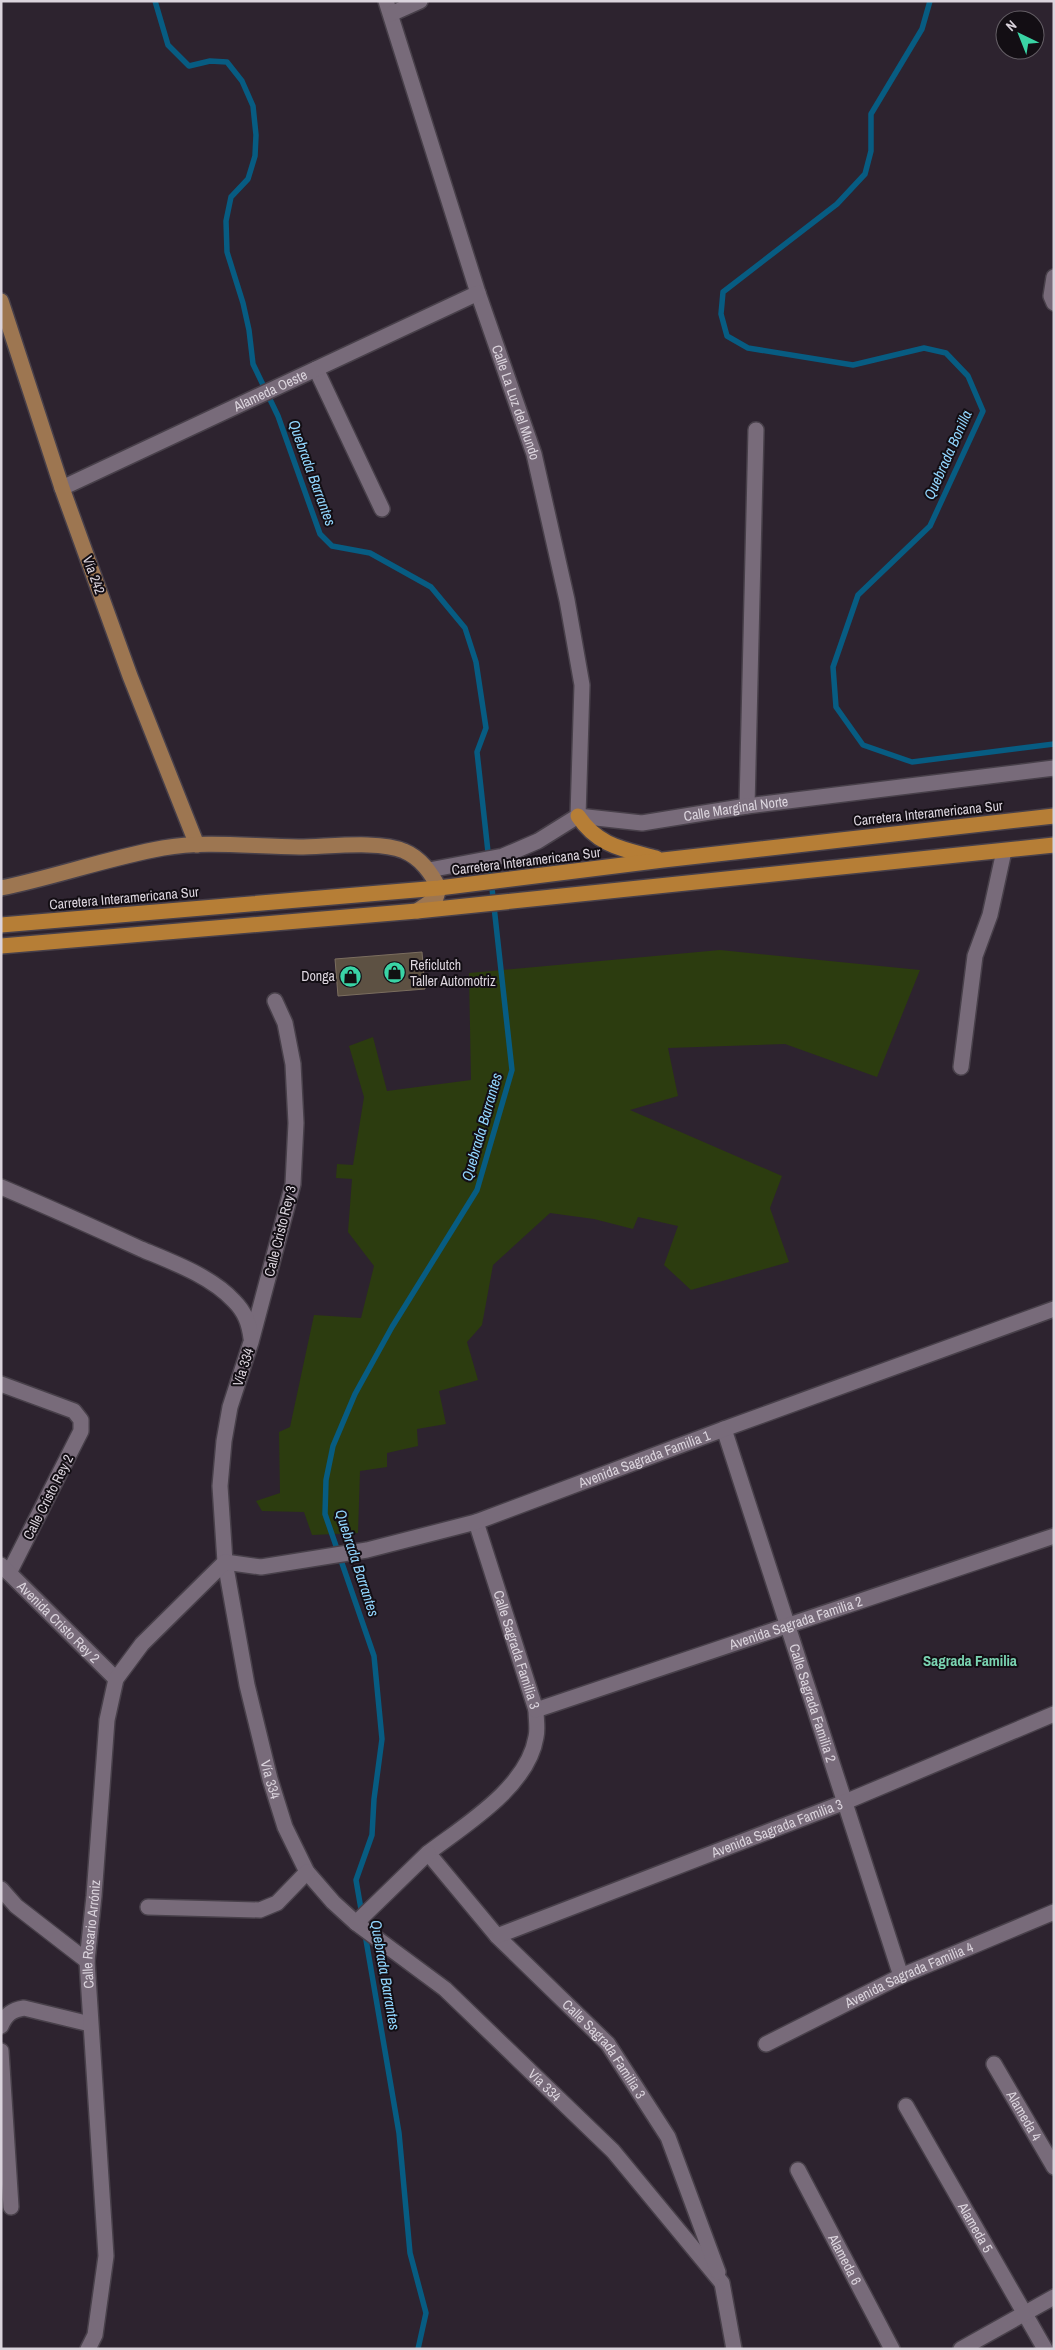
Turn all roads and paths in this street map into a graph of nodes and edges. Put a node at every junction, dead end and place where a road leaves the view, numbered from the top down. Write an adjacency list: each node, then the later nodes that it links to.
1 (420, 1): 2 (street)
2 (389, 8): 4 (street, Calle La Luz del Mundo)
3 (1054, 277): 5 (street)
4 (478, 293): 7 (street, Alameda Oeste); 13 (street, Calle La Luz del Mundo)
5 (1054, 303)
6 (2, 304): 9 (main road, Vía 242)
7 (316, 369): 9 (street, Alameda Oeste); 10 (street)
8 (756, 430): 12 (street)
9 (62, 488): 15 (main road, Vía 242)
10 (382, 508)
11 (1054, 768): 12 (street, Calle Marginal Norte)
12 (747, 806): 13 (street, Calle Marginal Norte)
13 (578, 816): 18 (highway); 19 (street)
14 (1054, 816): 18 (highway, Carretera Interamericana Sur)
15 (197, 845): 19 (main road); 20 (main road)
16 (1054, 845): 17 (highway)
17 (1004, 851): 22 (highway); 26 (street)
18 (663, 860): 21 (highway, Carretera Interamericana Sur)
19 (430, 870): 21 (main road)
20 (1, 888)
21 (439, 888): 22 (main road); 23 (highway, Carretera Interamericana Sur)
22 (417, 911): 24 (highway)
23 (1, 925)
24 (1, 946)
25 (275, 1001): 29 (street, Calle Cristo Rey 3)
26 (960, 1067)
27 (1, 1187): 29 (street, Vía 334)
28 (1054, 1309): 31 (street, Avenida Sagrada Familia 1)
29 (252, 1342): 34 (street, Vía 334)
30 (1, 1384): 35 (street, Calle Cristo Rey 2)
31 (724, 1429): 32 (street, Avenida Sagrada Familia 1); 36 (street, Calle Sagrada Familia 2)
32 (476, 1522): 34 (street, Avenida Sagrada Familia 1); 38 (street, Calle Sagrada Familia 3)
33 (1054, 1536): 36 (street, Avenida Sagrada Familia 2)
34 (225, 1562): 37 (street, Calle Rosario Arróniz); 42 (street, Vía 334)
35 (5, 1569): 37 (street, Avenida Cristo Rey 2)
36 (787, 1624): 38 (street, Avenida Sagrada Familia 2); 40 (street, Calle Sagrada Familia 2)
37 (116, 1679): 48 (street, Calle Rosario Arróniz)
38 (536, 1710): 41 (street, Calle Sagrada Familia 3)
39 (1054, 1714): 40 (street, Avenida Sagrada Familia 3)
40 (845, 1802): 47 (street, Avenida Sagrada Familia 3); 49 (street, Calle Sagrada Familia 2)
41 (428, 1853): 46 (street, Calle Sagrada Familia 3); 47 (street, Calle Sagrada Familia 3)
42 (307, 1872): 44 (street); 46 (street, Vía 334)
43 (1, 1889): 48 (street)
44 (148, 1906)
45 (1054, 1912): 49 (street, Avenida Sagrada Familia 4)
46 (356, 1923): 59 (street, Vía 334)
47 (497, 1936): 59 (street, Calle Sagrada Familia 3)
48 (87, 1961): 50 (street, Calle Rosario Arróniz)
49 (901, 1976): 52 (street, Avenida Sagrada Familia 4)
50 (90, 2024): 51 (street); 62 (street, Calle Rosario Arróniz)
51 (1, 2026)
52 (766, 2044)
53 (1, 2051): 58 (street)
54 (994, 2064): 56 (street, Alameda 4)
55 (906, 2106): 61 (street, Alameda 5)
56 (1054, 2167)
57 (798, 2170): 64 (street, Alameda 6)
58 (11, 2207)
59 (722, 2283): 63 (street, Vía 334)
60 (1054, 2297): 61 (street)
61 (1024, 2313): 65 (street); 66 (street, Alameda 5)
62 (88, 2349)
63 (734, 2349)
64 (892, 2349)
65 (961, 2349)
66 (1045, 2349)

